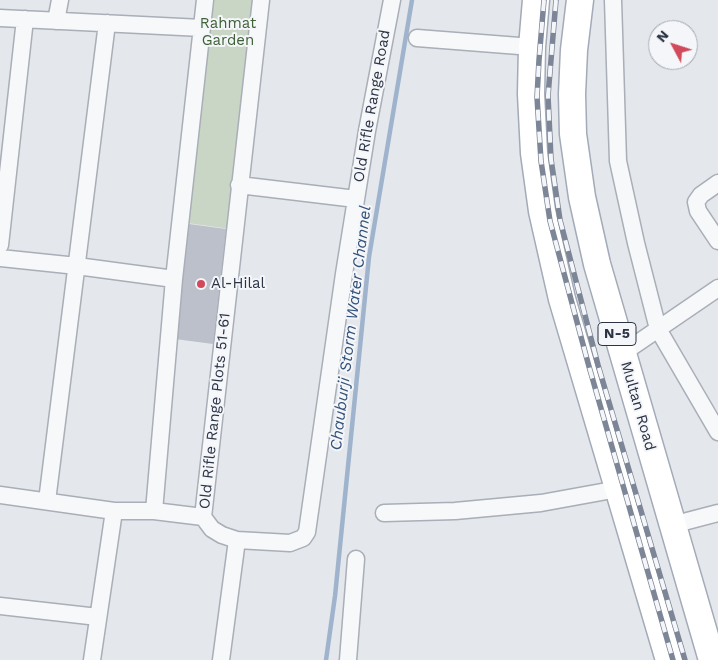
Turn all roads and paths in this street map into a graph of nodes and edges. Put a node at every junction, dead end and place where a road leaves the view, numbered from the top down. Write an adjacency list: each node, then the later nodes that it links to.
1 (60, 0): 10 (street)
2 (205, 0): 12 (street)
3 (261, 0): 16 (street, Old Rifle Range Plots 51-61)
4 (392, 0): 17 (street, Old Rifle Range Road)
5 (536, 0): 14 (main road, N-5)
6 (580, 0): 25 (main road, Multan Road / N-5)
7 (613, 0): 24 (street)
8 (0, 18): 9 (street)
9 (25, 19): 10 (street); 19 (street)
10 (56, 21): 11 (street)
11 (107, 23): 12 (street); 21 (street)
12 (202, 28): 22 (street)
13 (417, 38): 14 (street)
14 (532, 47): 27 (main road, N-5)
15 (718, 183): 18 (street)
16 (239, 185): 17 (street); 34 (street, Old Rifle Range Plots 51-61)
17 (356, 199): 36 (street, Old Rifle Range Road)
18 (718, 241)
19 (0, 245)
20 (0, 258): 21 (street)
21 (77, 266): 22 (street); 29 (street)
22 (174, 279): 31 (street)
23 (718, 288): 24 (street)
24 (658, 329): 25 (street); 26 (street)
25 (623, 353): 35 (main road, Multan Road / N-5)
26 (718, 432)
27 (618, 489): 32 (street); 43 (main road, N-5)
28 (0, 495): 29 (street)
29 (47, 501): 30 (street)
30 (114, 511): 31 (street); 39 (street)
31 (154, 511): 34 (street)
32 (384, 513)
33 (718, 513): 35 (street)
34 (203, 517): 36 (street)
35 (672, 525): 44 (main road, Multan Road / N-5)
36 (237, 540): 41 (street)
37 (356, 559): 42 (street)
38 (0, 606): 39 (street)
39 (98, 617): 40 (street)
40 (92, 660)
41 (221, 660)
42 (348, 660)
43 (669, 660)
44 (712, 660)

